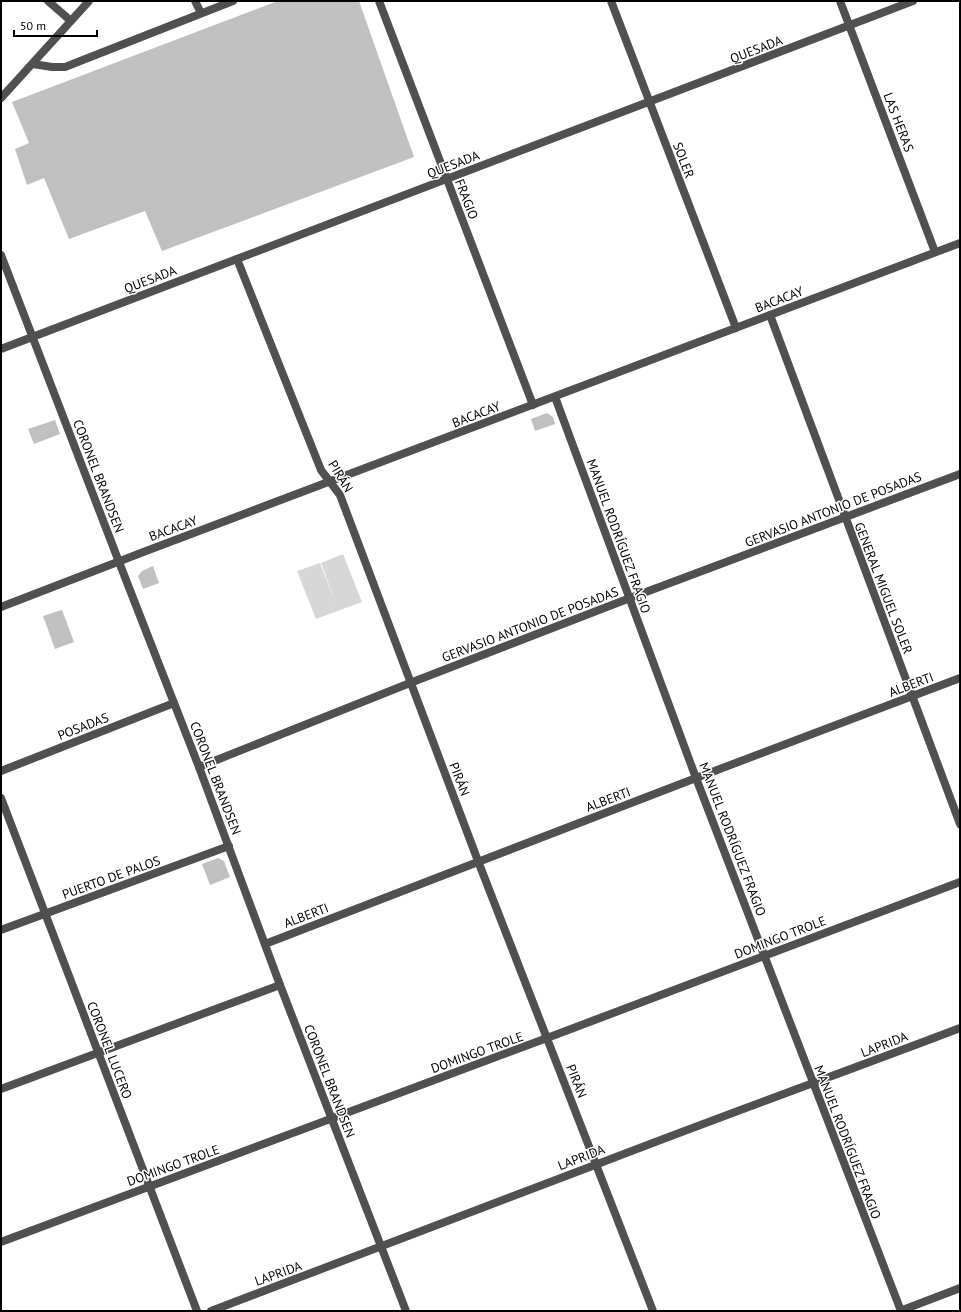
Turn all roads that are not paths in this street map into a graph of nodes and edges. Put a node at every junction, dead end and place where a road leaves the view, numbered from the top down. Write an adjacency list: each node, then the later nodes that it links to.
1 (48, 1): 10 (street)
2 (89, 1): 10 (street)
3 (195, 1): 9 (street)
4 (233, 1): 9 (street)
5 (379, 1): 15 (street, FRAGIO)
6 (611, 1): 14 (street, SOLER)
7 (840, 1): 11 (street, LAS HERAS)
8 (913, 1): 11 (street, QUESADA)
9 (201, 13): 12 (street)
10 (71, 21): 12 (street)
11 (849, 25): 14 (street, QUESADA); 17 (street, LAS HERAS)
12 (33, 64): 13 (street)
13 (1, 98)
14 (649, 103): 15 (street, QUESADA); 21 (street, SOLER)
15 (446, 179): 19 (street, QUESADA); 25 (street, FRAGIO)
16 (960, 243): 17 (street, BACACAY)
17 (936, 252): 20 (street, BACACAY)
18 (1, 255): 22 (street, CORONEL BRANDSEN)
19 (237, 259): 22 (street, QUESADA); 27 (street, PIRÁN)
20 (770, 315): 21 (street, BACACAY); 28 (street, GENERAL MIGUEL SOLER)
21 (736, 328): 24 (street, BACACAY)
22 (33, 337): 23 (street, QUESADA); 29 (street, CORONEL BRANDSEN)
23 (1, 349)
24 (555, 397): 25 (street, BACACAY); 30 (street, MANUEL RODRÍGUEZ FRAGIO)
25 (533, 405): 27 (street, BACACAY)
26 (960, 474): 28 (street, GERVASIO ANTONIO DE POSADAS)
27 (330, 482): 29 (street, BACACAY); 33 (street, PIRÁN)
28 (845, 518): 30 (street, GERVASIO ANTONIO DE POSADAS); 34 (street, GENERAL MIGUEL SOLER)
29 (119, 562): 31 (street, BACACAY); 35 (street, CORONEL BRANDSEN)
30 (630, 598): 33 (street, GERVASIO ANTONIO DE POSADAS); 38 (street, MANUEL RODRÍGUEZ FRAGIO)
31 (1, 607)
32 (960, 678): 34 (street, ALBERTI)
33 (410, 683): 36 (street, GERVASIO ANTONIO DE POSADAS); 42 (street, PIRÁN)
34 (912, 697): 38 (street, ALBERTI); 40 (street, GENERAL MIGUEL SOLER)
35 (174, 703): 36 (street, CORONEL BRANDSEN); 37 (street, POSADAS)
36 (200, 767): 41 (street, CORONEL BRANDSEN)
37 (1, 771)
38 (696, 778): 42 (street, ALBERTI); 47 (street, MANUEL RODRÍGUEZ FRAGIO)
39 (1, 798): 44 (street, CORONEL LUCERO)
40 (960, 824)
41 (229, 846): 44 (street, PUERTO DE PALOS); 46 (street, CORONEL BRANDSEN)
42 (478, 861): 46 (street, ALBERTI); 50 (street, PIRÁN)
43 (960, 882): 47 (street, DOMINGO TROLE)
44 (45, 914): 45 (street, PUERTO DE PALOS); 51 (street, CORONEL LUCERO)
45 (1, 930)
46 (265, 944): 48 (street, CORONEL BRANDSEN)
47 (764, 956): 50 (street, DOMINGO TROLE); 52 (street, MANUEL RODRÍGUEZ FRAGIO)
48 (280, 985): 51 (street); 54 (street, CORONEL BRANDSEN)
49 (960, 1028): 52 (street, LAPRIDA)
50 (547, 1038): 54 (street, DOMINGO TROLE); 55 (street, PIRÁN)
51 (98, 1052): 53 (street); 56 (street, CORONEL LUCERO)
52 (813, 1084): 55 (street, LAPRIDA); 64 (street, MANUEL RODRÍGUEZ FRAGIO)
53 (1, 1090)
54 (332, 1119): 56 (street, DOMINGO TROLE); 58 (street, CORONEL BRANDSEN)
55 (596, 1164): 58 (street, LAPRIDA); 63 (street, PIRÁN)
56 (149, 1186): 57 (street, DOMINGO TROLE); 60 (street, CORONEL LUCERO)
57 (1, 1242)
58 (382, 1248): 61 (street, LAPRIDA); 62 (street, CORONEL BRANDSEN)
59 (960, 1288): 64 (street)
60 (197, 1311)
61 (211, 1311)
62 (406, 1311)
63 (653, 1311)
64 (900, 1311)

